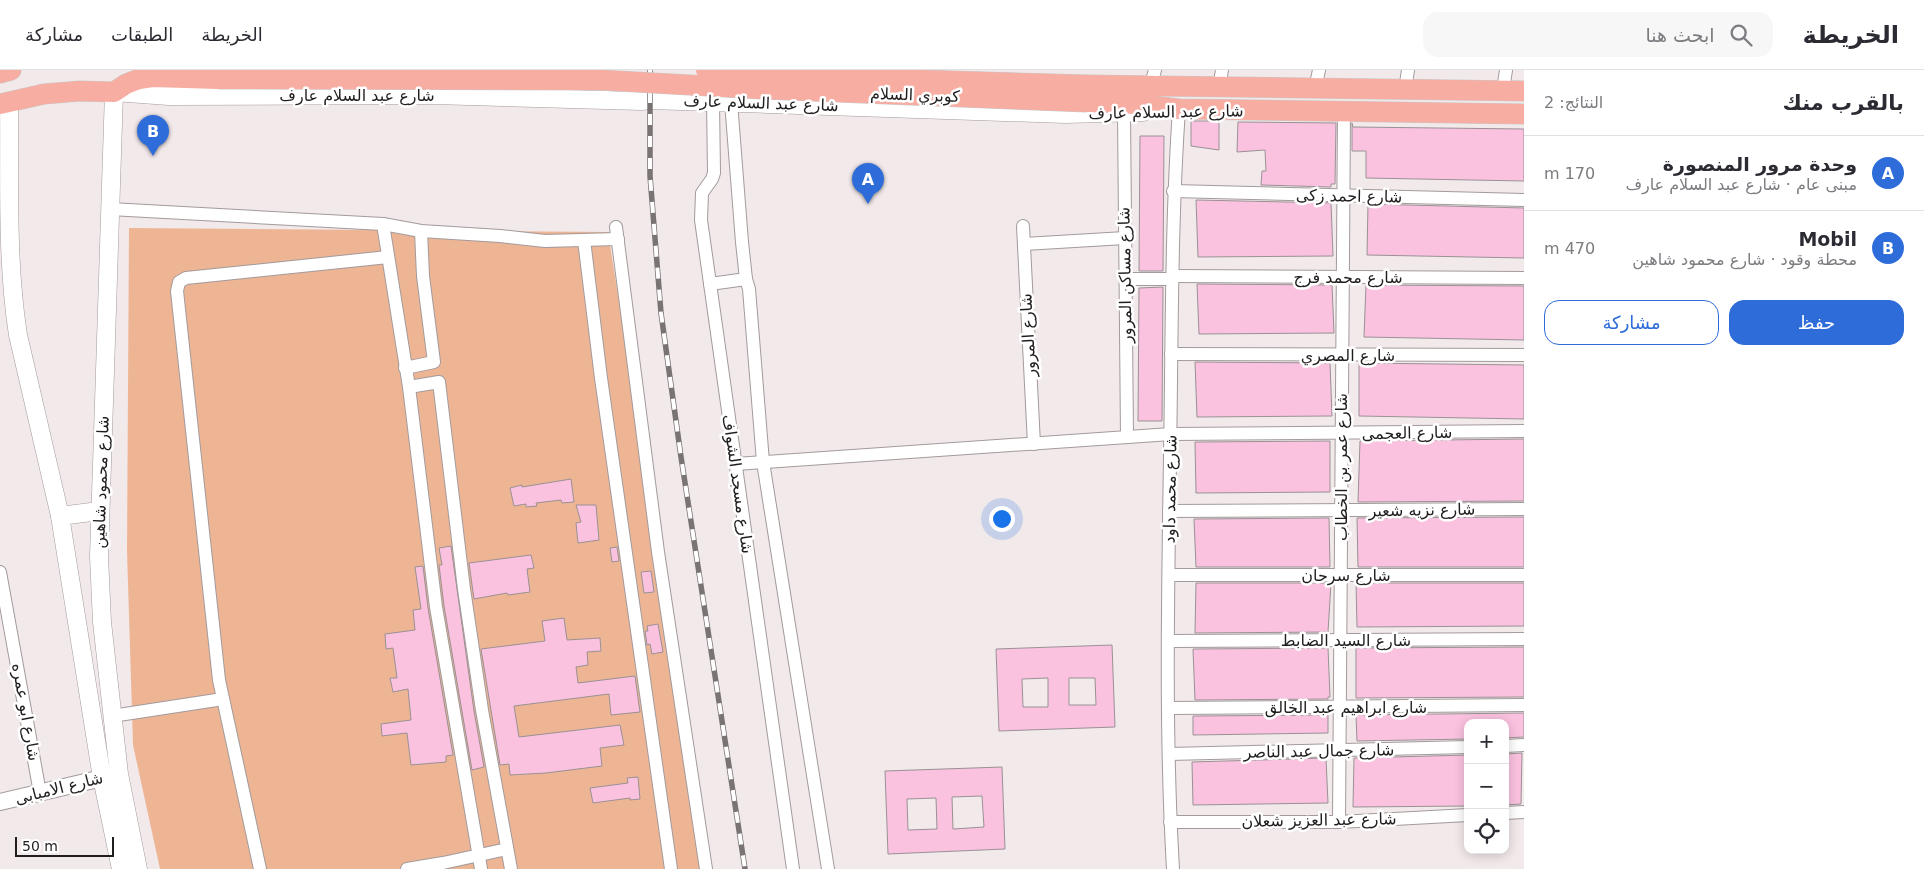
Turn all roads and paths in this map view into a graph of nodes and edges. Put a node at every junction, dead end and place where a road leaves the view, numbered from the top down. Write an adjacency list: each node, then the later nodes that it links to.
1 (10, 70): 11 (main road)
2 (432, 70): 22 (main road)
3 (583, 70): 23 (main road)
4 (706, 70): 21 (main road, كوبري السلام, bridge)
5 (760, 70): 26 (main road)
6 (897, 70): 7 (main road, شارع عبد السلام عارف)
7 (910, 70): 10 (main road, شارع عبد السلام عارف)
8 (1408, 70): 17 (street)
9 (1506, 70): 18 (street)
10 (984, 71): 12 (main road, شارع عبد السلام عارف)
11 (0, 72)
12 (1044, 72): 13 (main road, شارع عبد السلام عارف)
13 (1067, 74): 14 (main road, شارع عبد السلام عارف); 31 (main road)
14 (1154, 74): 16 (main road, شارع عبد السلام عارف)
15 (1317, 80): 16 (main road, شارع عبد السلام عارف); 17 (main road, شارع عبد السلام عارف)
16 (1215, 82): 21 (main road, كوبري السلام)
17 (1405, 90): 18 (main road, شارع عبد السلام عارف)
18 (1503, 90): 19 (main road, شارع عبد السلام عارف)
19 (1524, 90)
20 (114, 92): 21 (main road, كوبري السلام, bridge); 22 (main road, شارع عبد السلام عارف); 27 (main road, شارع عبد السلام عارف); 36 (main road, شارع محمود شاهين)
21 (1087, 94): 28 (main road, كوبري السلام)
22 (434, 95): 23 (main road, شارع عبد السلام عارف)
23 (583, 98): 24 (main road, شارع عبد السلام عارف)
24 (714, 101): 25 (main road, شارع عبد السلام عارف); 49 (street, شارع مسجد الشواف)
25 (731, 102): 26 (main road, شارع عبد السلام عارف); 47 (street)
26 (758, 102): 31 (main road, شارع عبد السلام عارف)
27 (4, 103): 66 (main road, شارع محمود شاهين)
28 (1178, 109): 29 (main road, شارع عبد السلام عارف); 30 (main road, شارع عبد السلام عارف); 33 (street, شارع محمد داود)
29 (1344, 112): 32 (main road, شارع عبد السلام عارف); 34 (street, شارع عمر بن الخطاب)
30 (1124, 113): 31 (main road, شارع عبد السلام عارف); 40 (street, شارع مساكن المرور)
31 (1066, 114)
32 (1524, 114)
33 (1173, 191): 34 (street, شارع احمد زكى); 45 (street, شارع محمد داود)
34 (1344, 196): 35 (street, شارع احمد زكى); 44 (street, شارع عمر بن الخطاب)
35 (1524, 200)
36 (110, 209): 37 (street); 63 (main road, شارع محمود شاهين)
37 (383, 224): 39 (street); 43 (street)
38 (1023, 226): 42 (street, شارع المرور)
39 (421, 231): 41 (street); 53 (street)
40 (1125, 238): 42 (street); 48 (street, شارع مساكن المرور)
41 (584, 240): 99 (street); 100 (street)
42 (1024, 244): 59 (street, شارع المرور)
43 (388, 257): 53 (street); 74 (street)
44 (1343, 276): 45 (street, شارع محمد فرج); 46 (street, شارع محمد فرج); 51 (street, شارع عمر بن الخطاب)
45 (1172, 277): 48 (street, شارع محمد فرج); 50 (street, شارع محمد داود)
46 (1524, 278)
47 (746, 279): 49 (street); 60 (street)
48 (1126, 279): 58 (street, شارع مساكن المرور)
49 (710, 284): 61 (street, شارع مسجد الشواف)
50 (1171, 354): 51 (street, شارع المصري); 56 (street, شارع محمد داود)
51 (1342, 354): 52 (street, شارع المصري); 57 (street, شارع عمر بن الخطاب)
52 (1524, 355)
53 (405, 368): 54 (street)
54 (408, 387): 92 (street); 93 (street)
55 (1524, 431): 57 (street, شارع العجمى)
56 (1170, 434): 57 (street, شارع العجمى); 58 (street, شارع العجمى); 64 (street, شارع محمد داود)
57 (1342, 434): 65 (street, شارع عمر بن الخطاب)
58 (1126, 437): 59 (street, شارع العجمى)
59 (1034, 444): 60 (street, شارع العجمى)
60 (763, 462): 61 (street, شارع العجمى); 102 (street)
61 (736, 464): 101 (street, شارع مسجد الشواف)
62 (1524, 509): 65 (street, شارع نزيه شعير)
63 (99, 511): 66 (main road); 78 (main road, شارع محمود شاهين)
64 (1170, 511): 65 (street, شارع نزيه شعير); 68 (street, شارع محمد داود)
65 (1341, 511): 70 (street, شارع عمر بن الخطاب)
66 (60, 516): 84 (main road, شارع محمود شاهين)
67 (0, 572): 85 (street, شارع ابو عمره)
68 (1168, 575): 70 (street, شارع سرحان); 73 (street, شارع محمد داود)
69 (1524, 575): 70 (street, شارع سرحان)
70 (1340, 576): 72 (street, شارع عمر بن الخطاب)
71 (1524, 639): 72 (street, شارع السيد الضابط)
72 (1340, 640): 73 (street, شارع السيد الضابط); 76 (street, شارع عمر بن الخطاب)
73 (1168, 641): 77 (street, شارع محمد داود)
74 (222, 699): 78 (street); 96 (street)
75 (1524, 705): 76 (street, شارع ابراهيم عبد الخالق)
76 (1340, 707): 77 (street, شارع ابراهيم عبد الخالق); 82 (street, شارع عمر بن الخطاب)
77 (1169, 708): 83 (street, شارع محمد داود)
78 (112, 716): 84 (main road, شارع محمود شاهين)
79 (1524, 745): 80 (street)
80 (1509, 746)
81 (1464, 747): 82 (street, شارع جمال عبد الناصر)
82 (1339, 750): 83 (street, شارع جمال عبد الناصر); 91 (street, شارع عمر بن الخطاب)
83 (1170, 754): 90 (street, شارع محمد داود)
84 (110, 776): 85 (street, شارع الامبابى); 94 (main road, شارع محمود شاهين); 95 (main road, شارع محمود شاهين)
85 (40, 793): 86 (street, شارع الامبابى)
86 (0, 802)
87 (1524, 812): 88 (street)
88 (1509, 813)
89 (1464, 815): 91 (street, شارع عبد العزيز شعلان)
90 (1170, 822): 91 (street, شارع عبد العزيز شعلان); 103 (street, شارع محمد داود)
91 (1339, 822)
92 (507, 849): 93 (street); 98 (street)
93 (480, 862): 97 (street)
94 (121, 869)
95 (138, 869)
96 (260, 869)
97 (407, 869)
98 (511, 869)
99 (671, 869)
100 (706, 869)
101 (793, 869)
102 (828, 869)
103 (1173, 869)

